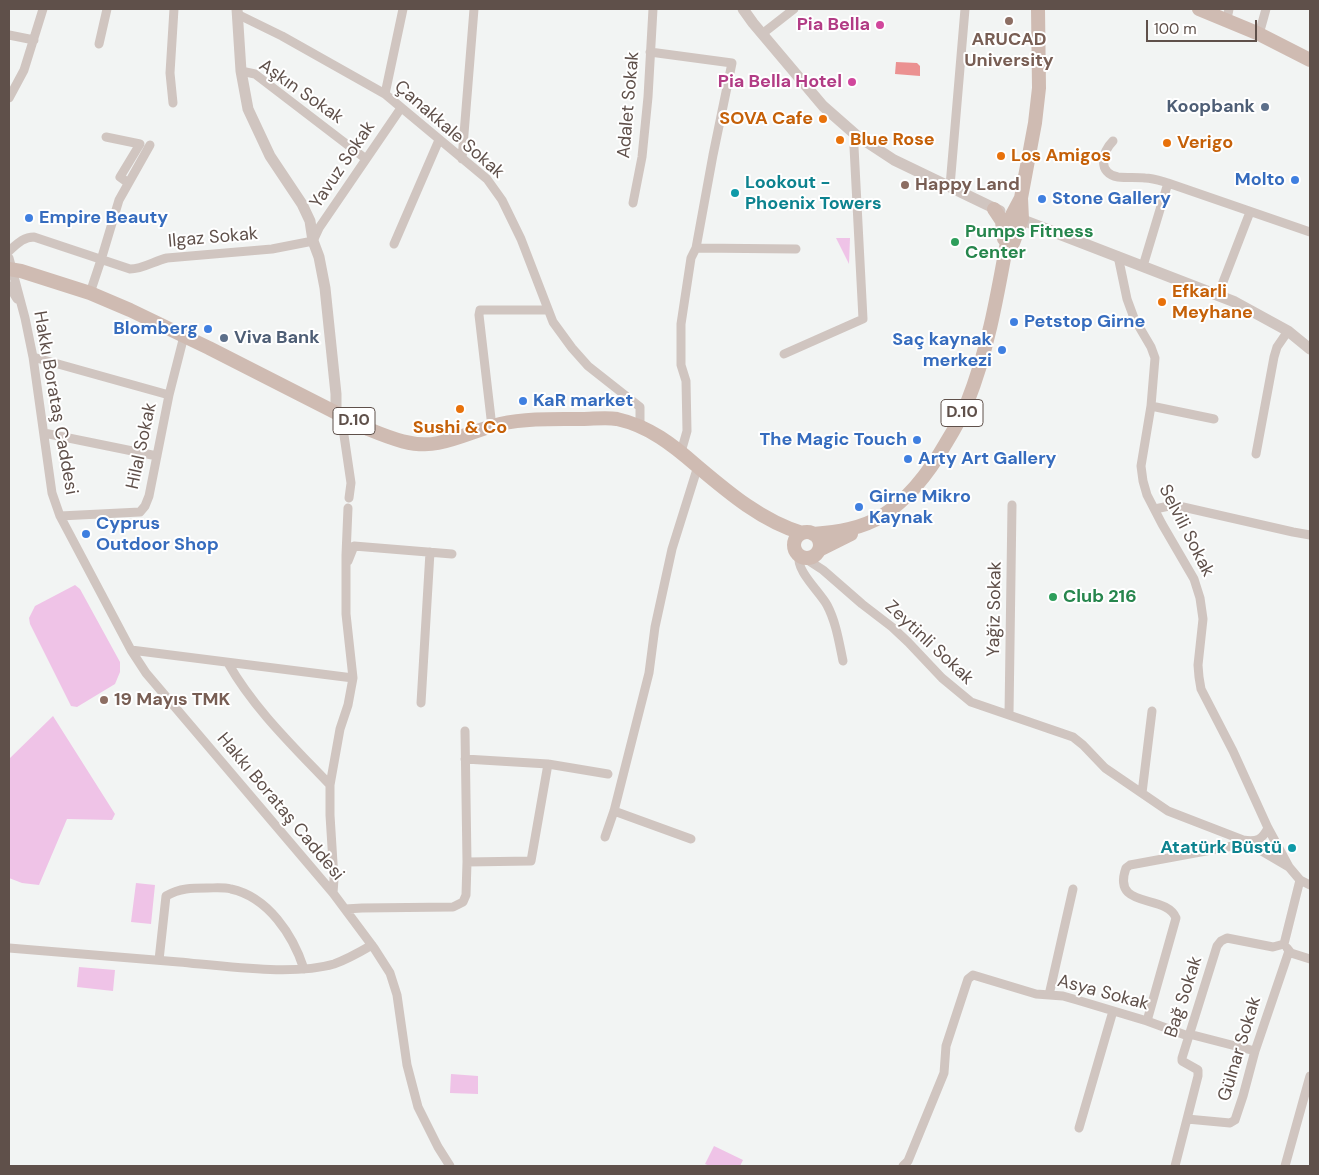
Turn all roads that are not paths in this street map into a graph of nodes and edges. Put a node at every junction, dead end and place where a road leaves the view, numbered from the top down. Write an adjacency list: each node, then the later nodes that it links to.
1 (43, 9): 21 (street)
2 (106, 9): 22 (street)
3 (174, 9): 30 (street)
4 (404, 9): 28 (street)
5 (474, 9): 38 (street)
6 (653, 9): 23 (street, Adalet Sokak)
7 (743, 9): 20 (street)
8 (794, 9): 20 (street)
9 (965, 9): 41 (street)
10 (1033, 9): 17 (main road)
11 (1038, 9): 17 (main road, D.10)
12 (1046, 9): 27 (main road, D.10)
13 (1198, 9): 25 (main road)
14 (1266, 9): 18 (street)
15 (1224, 10): 18 (main road)
16 (237, 11): 26 (street); 28 (street, Çanakkale Sokak)
17 (1039, 26): 27 (main road, D.10)
18 (1261, 27): 24 (main road)
19 (9, 34): 21 (street)
20 (762, 34): 32 (street)
21 (34, 40): 29 (street)
22 (99, 44)
23 (650, 52): 42 (street, Adalet Sokak); 49 (street)
24 (1310, 52)
25 (1310, 60)
26 (241, 70): 37 (street, Aşkın Sokak); 47 (street)
27 (1040, 70): 45 (main road, D.10)
28 (385, 94): 31 (street, Çanakkale Sokak)
29 (9, 98)
30 (173, 103)
31 (401, 108): 34 (street, Çanakkale Sokak); 37 (street, Yavuz Sokak)
32 (856, 135): 41 (street); 66 (street)
33 (106, 137): 39 (street)
34 (439, 140): 38 (street, Çanakkale Sokak); 48 (street)
35 (1114, 141): 40 (street)
36 (150, 144): 39 (street)
37 (366, 159): 47 (street, Yavuz Sokak)
38 (462, 159): 62 (street, Çanakkale Sokak)
39 (127, 182): 54 (street)
40 (1168, 183): 44 (street); 56 (street)
41 (950, 186): 43 (street)
42 (633, 204)
43 (994, 208): 45 (street); 52 (main road)
44 (1250, 212): 46 (street); 60 (street)
45 (1017, 217): 52 (main road, D.10); 53 (street); 55 (main road, D.10)
46 (1310, 232)
47 (313, 241): 54 (street, Ilgaz Sokak); 70 (street)
48 (394, 244)
49 (696, 248): 50 (street); 75 (street)
50 (796, 249)
51 (9, 252): 54 (street, Ilgaz Sokak)
52 (1005, 252): 55 (main road, D.10)
53 (1118, 256): 56 (street); 69 (street, Selvili Sokak)
54 (102, 260): 59 (street)
55 (1003, 266): 85 (main road, D.10)
56 (1143, 266): 60 (street)
57 (13, 268): 59 (main road, D.10); 61 (street, Hakkı Borataş Caddesi)
58 (9, 286): 61 (street)
59 (90, 293): 64 (main road, D.10)
60 (1218, 295): 63 (street)
61 (22, 305): 67 (street, Hakkı Borataş Caddesi)
62 (548, 310): 72 (street, Çanakkale Sokak); 73 (street)
63 (1288, 331): 65 (street); 76 (street)
64 (184, 336): 68 (street, Hilal Sokak); 70 (main road, D.10)
65 (1310, 346)
66 (784, 354)
67 (34, 357): 68 (street); 74 (street, Hakkı Borataş Caddesi)
68 (169, 395): 77 (street, Hilal Sokak)
69 (1151, 406): 71 (street); 82 (street, Selvili Sokak)
70 (339, 413): 73 (main road, D.10); 79 (street)
71 (1214, 419)
72 (640, 425): 73 (main road, D.10); 75 (main road, D.10)
73 (492, 427)
74 (44, 433): 77 (street); 84 (street, Hakkı Borataş Caddesi)
75 (681, 452): 78 (main road, D.10)
76 (1256, 454)
77 (157, 456): 84 (street, Hilal Sokak)
78 (698, 466): 83 (main road, D.10); 107 (street)
79 (349, 498)
80 (1012, 504): 100 (street, Yağiz Sokak)
81 (348, 508): 92 (street)
82 (1155, 509): 87 (street); 108 (street, Selvili Sokak)
83 (757, 512): 86 (main road, D.10); 91 (main road, D.10)
84 (60, 516): 94 (street, Hakkı Borataş Caddesi)
85 (864, 524): 86 (main road, D.10); 89 (main road, D.10)
86 (808, 534): 89 (main road); 91 (main road)
87 (1310, 534)
88 (430, 552): 90 (street); 92 (street); 98 (street)
89 (818, 552): 91 (main road, D.10); 93 (street)
90 (452, 554)
91 (799, 554): 93 (street, Zeytinli Sokak); 95 (street)
92 (346, 569): 97 (street)
93 (823, 570): 100 (street, Zeytinli Sokak)
94 (131, 650): 96 (street); 117 (street, Hakkı Borataş Caddesi)
95 (843, 661)
96 (228, 663): 97 (street); 105 (street)
97 (353, 678): 105 (street)
98 (421, 703)
99 (1152, 710): 106 (street)
100 (1009, 714): 106 (street, Zeytinli Sokak)
101 (465, 731): 102 (street)
102 (465, 759): 103 (street); 112 (street)
103 (548, 764): 104 (street); 112 (street)
104 (608, 774)
105 (330, 785): 117 (street)
106 (1142, 793): 111 (street, Zeytinli Sokak)
107 (614, 810): 109 (street); 110 (street)
108 (1268, 828): 111 (street); 113 (street, Selvili Sokak)
109 (604, 837)
110 (691, 839)
111 (1243, 840): 113 (street, Zeytinli Sokak); 127 (street)
112 (467, 862): 118 (street)
113 (1288, 867): 114 (street, Zeytinli Sokak)
114 (1300, 880): 115 (street, Zeytinli Sokak); 120 (street, Gülnar Sokak)
115 (1310, 886)
116 (1073, 889): 125 (street)
117 (333, 894): 118 (street, Hakkı Borataş Caddesi)
118 (345, 909): 119 (street, Hakkı Borataş Caddesi)
119 (372, 945): 124 (street); 133 (street, Hakkı Borataş Caddesi)
120 (1286, 947): 123 (street); 128 (street, Bağ Sokak); 129 (street, Gülnar Sokak)
121 (9, 948): 122 (street)
122 (160, 960): 124 (street); 124 (street)
123 (1310, 960)
124 (304, 969)
125 (1049, 995): 126 (street, Asya Sokak); 134 (street, Asya Sokak)
126 (1113, 1011): 127 (street, Asya Sokak); 132 (street)
127 (1147, 1021): 128 (street, Asya Sokak)
128 (1188, 1035): 129 (street, Asya Sokak); 131 (street, Bağ Sokak)
129 (1255, 1051): 131 (street, Gülnar Sokak)
130 (1310, 1076): 136 (street)
131 (1187, 1118): 135 (street)
132 (1079, 1128)
133 (450, 1166)
134 (903, 1166)
135 (1175, 1166)
136 (1285, 1166)

